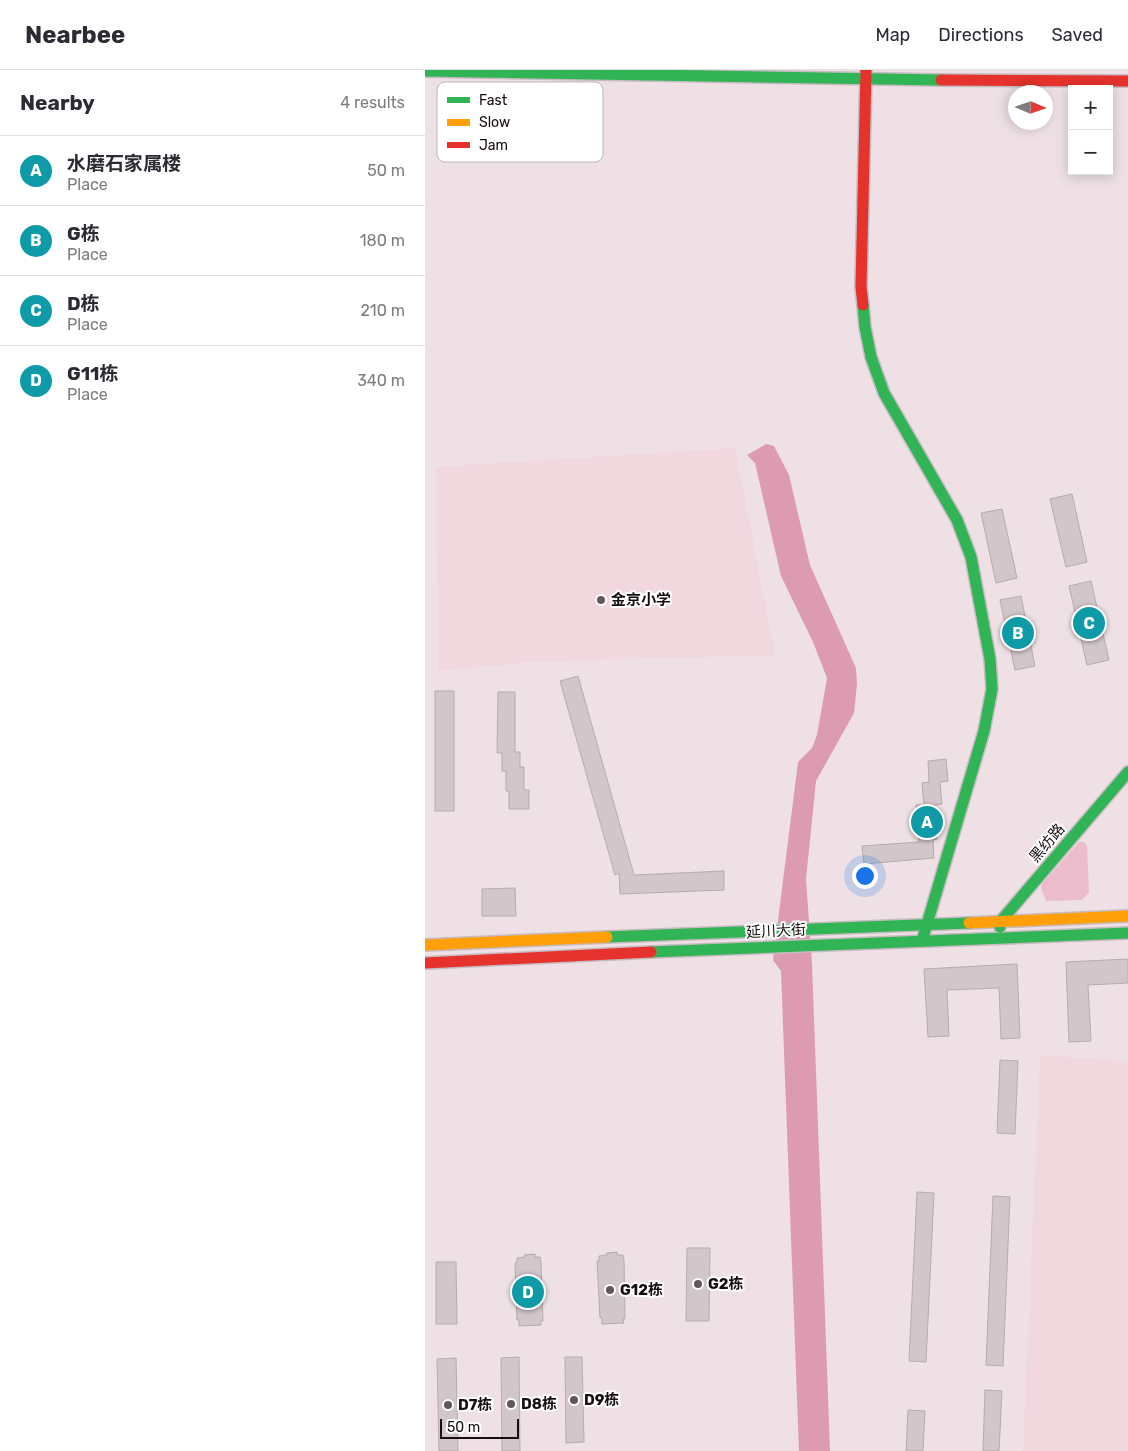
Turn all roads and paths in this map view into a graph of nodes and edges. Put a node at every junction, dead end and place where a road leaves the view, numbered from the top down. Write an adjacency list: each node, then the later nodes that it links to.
1 (425, 71): 2 (main road)
2 (866, 75): 3 (main road); 7 (main road)
3 (1128, 81)
4 (1128, 772): 6 (main road, 黑纺路)
5 (1128, 916): 6 (main road, 延川大街)
6 (1000, 922): 7 (main road, 延川大街); 9 (main road)
7 (928, 924): 10 (main road); 11 (main road, 延川大街)
8 (1128, 933): 9 (main road, 延川大街)
9 (1000, 938): 10 (main road, 延川大街)
10 (922, 941): 12 (main road, 延川大街)
11 (425, 945)
12 (425, 963)

